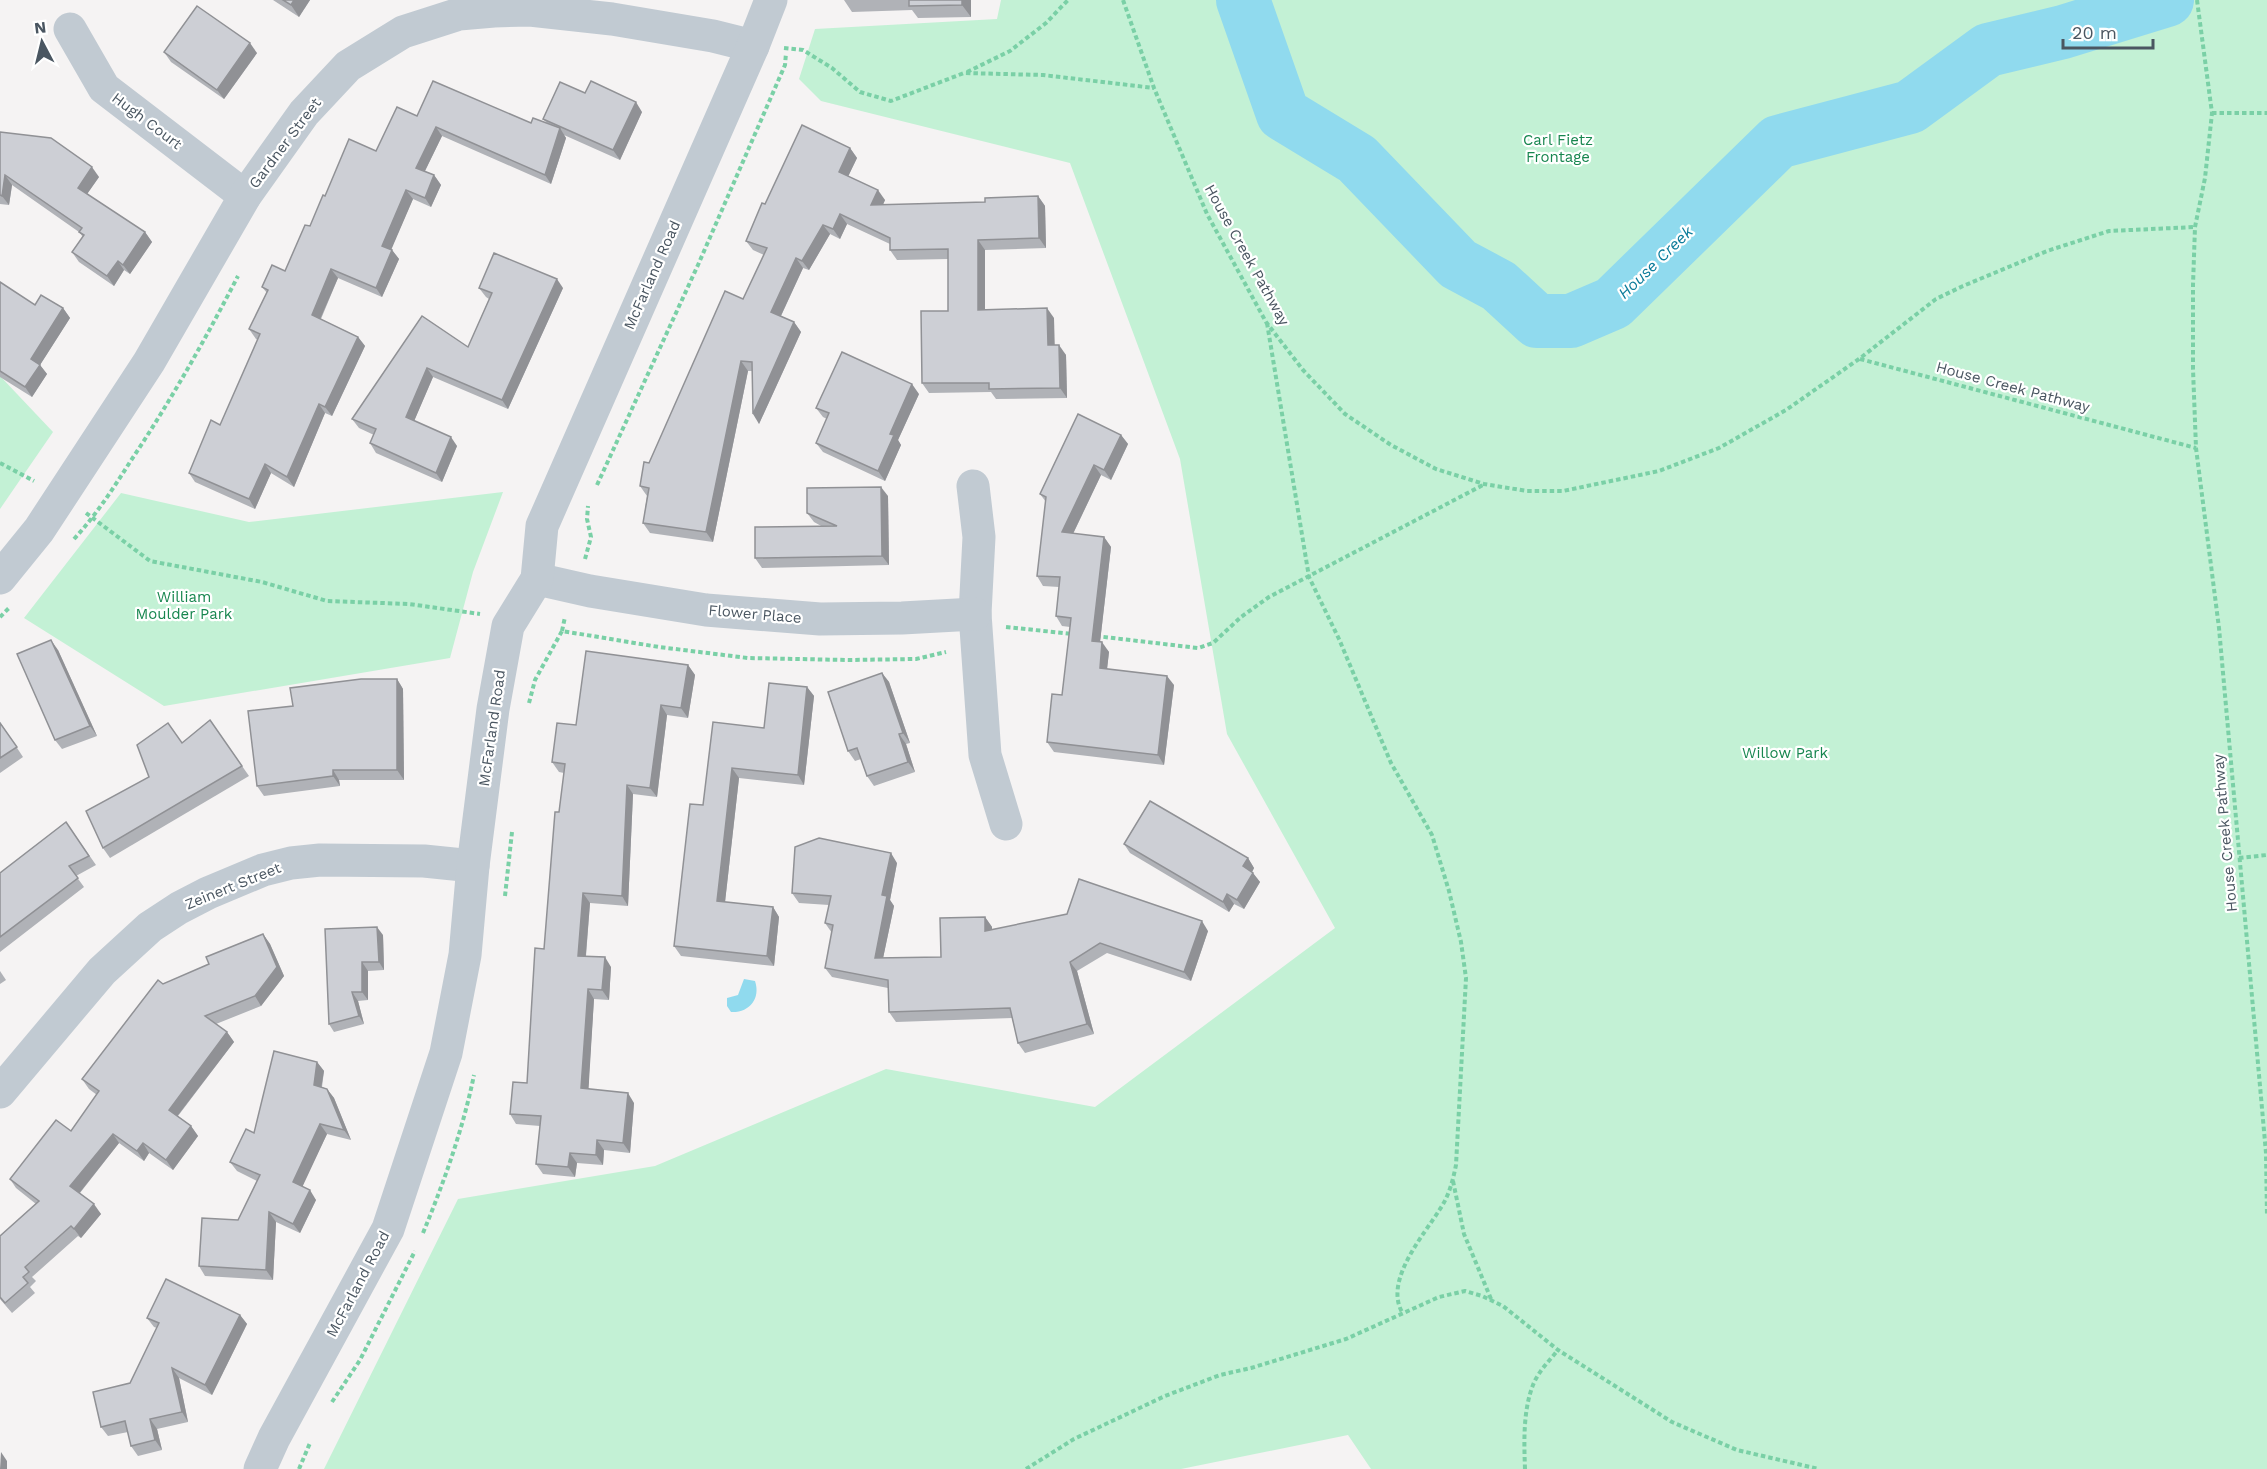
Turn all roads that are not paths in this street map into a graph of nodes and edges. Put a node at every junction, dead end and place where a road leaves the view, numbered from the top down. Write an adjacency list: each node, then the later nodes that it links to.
1 (771, 0): 3 (street, McFarland Road)
2 (70, 29): 4 (street, Hugh Court)
3 (753, 46): 4 (street, Gardner Street); 6 (street, McFarland Road)
4 (245, 196): 7 (street, Gardner Street)
5 (974, 486): 8 (street)
6 (537, 579): 8 (street, Flower Place); 10 (street, McFarland Road)
7 (8, 589)
8 (977, 629): 9 (street)
9 (1006, 824)
10 (473, 866): 11 (street, Zeinert Street); 12 (street, McFarland Road)
11 (0, 1092)
12 (260, 1469)

